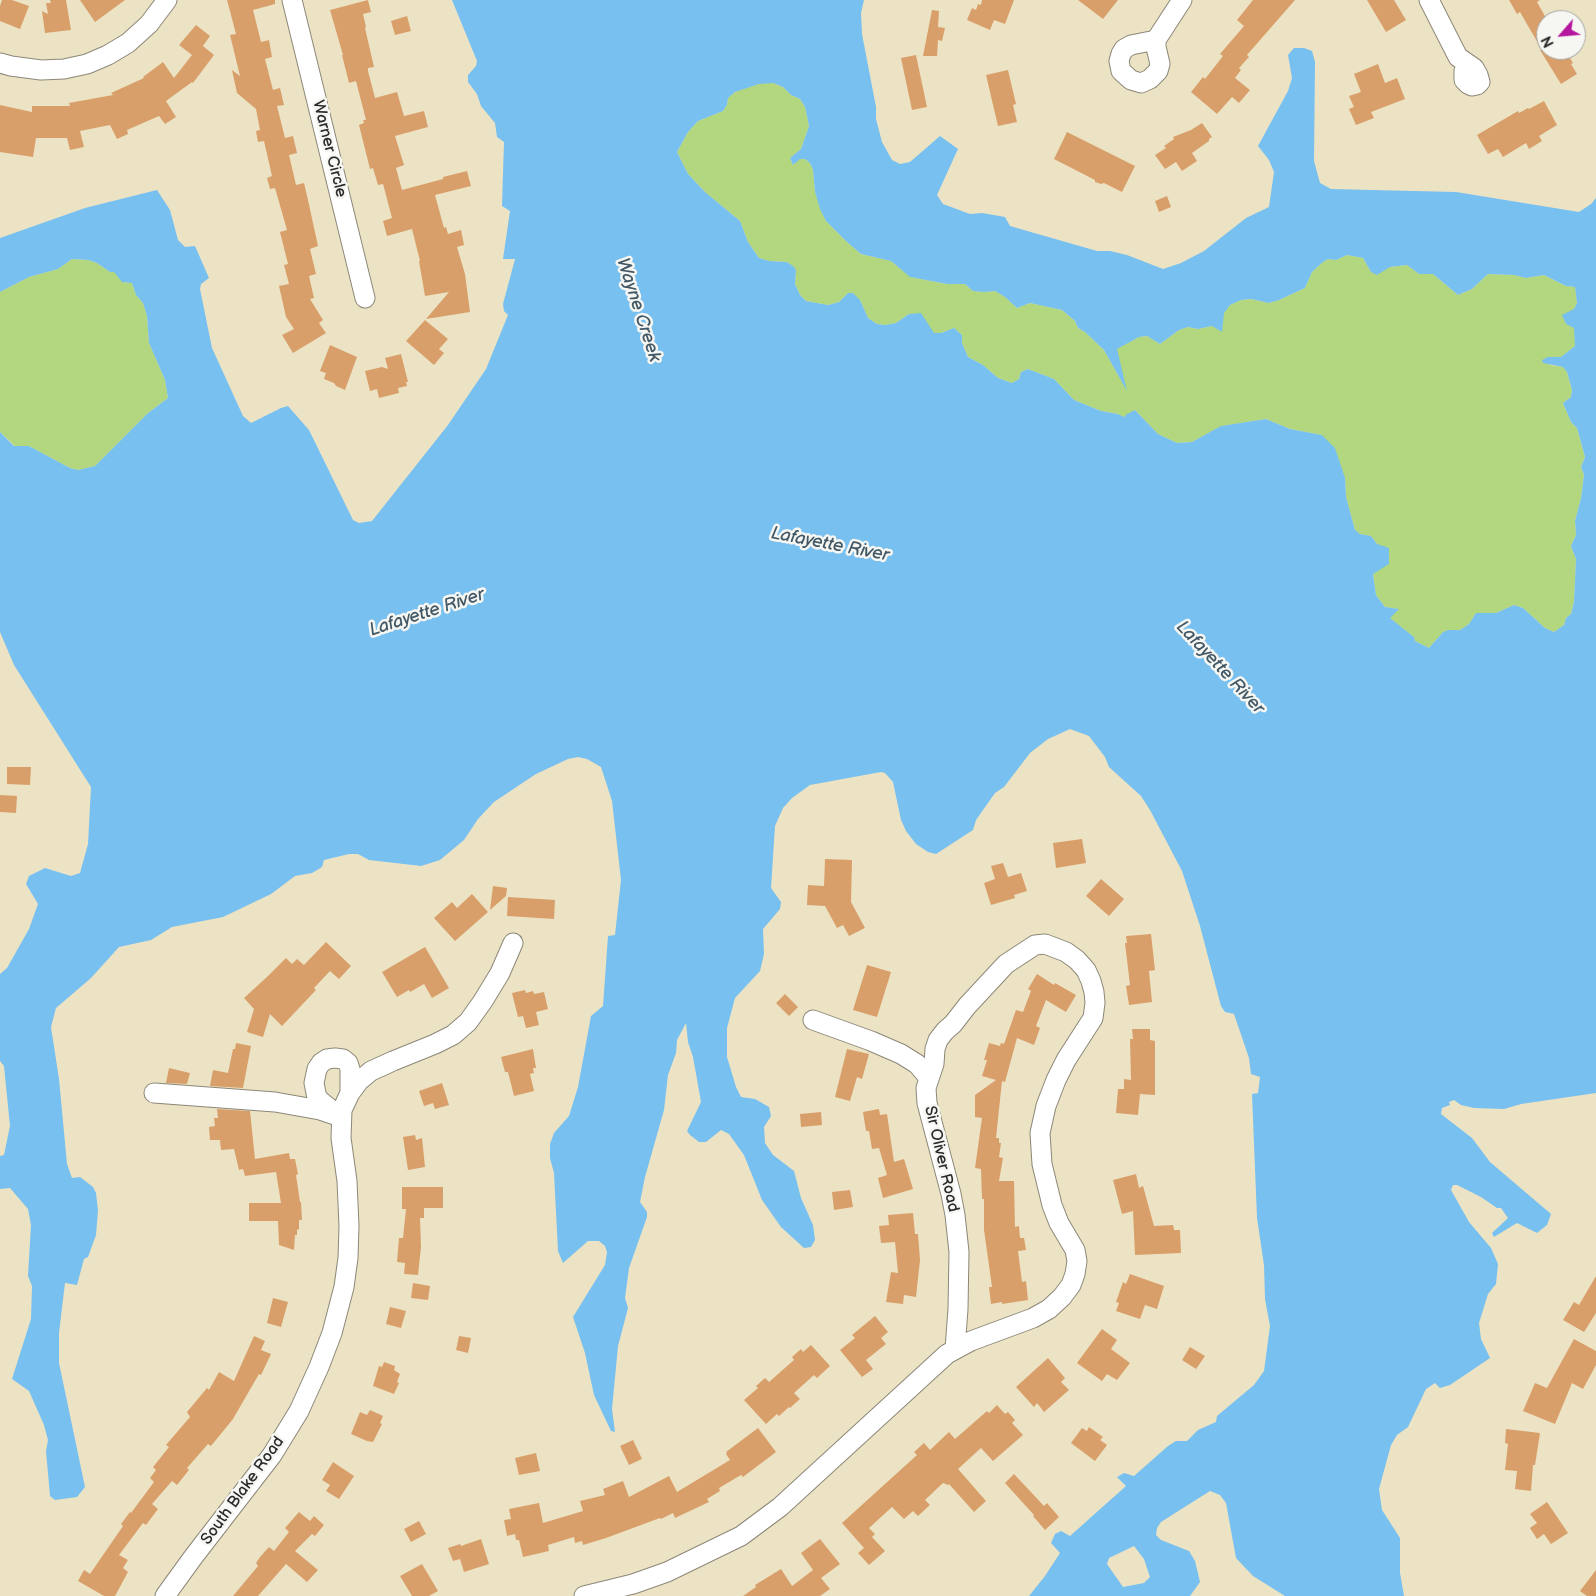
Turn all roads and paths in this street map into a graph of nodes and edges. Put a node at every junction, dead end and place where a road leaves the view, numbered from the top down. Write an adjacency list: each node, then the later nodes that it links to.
1 (167, 0): 6 (street)
2 (292, 0): 8 (street, Warner Circle)
3 (1182, 0): 5 (street)
4 (1429, 0): 7 (street)
5 (1156, 40)
6 (0, 63)
7 (1467, 64)
8 (365, 298)
9 (513, 943): 13 (street, South Blake Road)
10 (813, 1020): 11 (street)
11 (929, 1078): 15 (street, Sir Oliver Road); 15 (street, Sir Oliver Road)
12 (154, 1092): 14 (street)
13 (350, 1093): 14 (street, South Blake Road); 14 (street, South Blake Road)
14 (341, 1117): 16 (street, South Blake Road)
15 (955, 1348): 17 (street, Sir Oliver Road)
16 (166, 1596)
17 (584, 1596)

